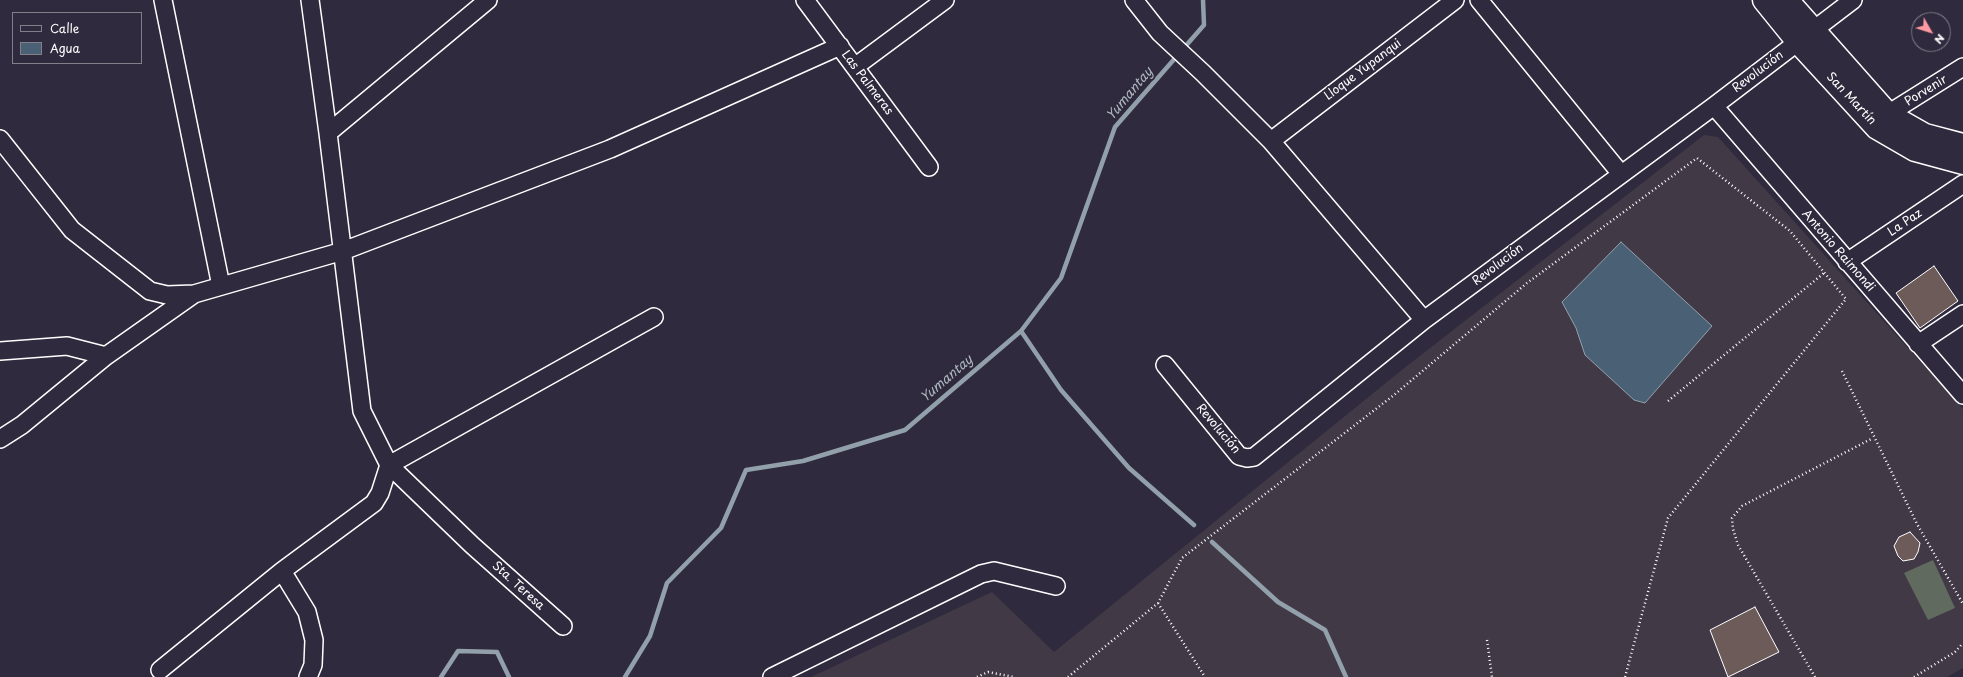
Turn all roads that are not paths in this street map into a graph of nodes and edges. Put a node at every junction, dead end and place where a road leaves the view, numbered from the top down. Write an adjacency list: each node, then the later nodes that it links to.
1 (163, 0): 28 (street)
2 (310, 0): 18 (street, Sta. Teresa)
3 (488, 0): 18 (street)
4 (805, 0): 13 (street, Las Palmeras)
5 (945, 0): 14 (street)
6 (1134, 0): 20 (street)
7 (1455, 0): 20 (street, Lloque Yupanqui)
8 (1479, 0): 24 (street)
9 (1764, 0): 12 (main road, San Martín)
10 (1787, 0): 12 (main road, San Martín)
11 (1852, 0): 12 (street, Revolución)
12 (1805, 36): 16 (street, Revolución); 17 (main road, San Martín); 22 (main road, San Martín)
13 (840, 46): 14 (street, Las Palmeras); 26 (street)
14 (856, 66): 23 (street, Las Palmeras)
15 (1963, 67): 17 (street, Porvenir)
16 (1714, 106): 24 (street, Revolución); 27 (street, Antonio Raimondi)
17 (1888, 114): 21 (main road, San Martín)
18 (328, 133): 26 (street, Sta. Teresa)
19 (0, 139): 29 (street)
20 (1271, 141): 32 (street)
21 (1963, 144)
22 (1963, 163)
23 (929, 167)
24 (1621, 174): 32 (street, Revolución)
25 (1963, 184): 27 (street, La Paz)
26 (343, 252): 28 (street); 39 (street, Sta. Teresa)
27 (1847, 262): 33 (street, Antonio Raimondi)
28 (221, 286): 29 (street)
29 (194, 294): 35 (street)
30 (1963, 314): 33 (street)
31 (654, 317): 39 (street)
32 (1424, 320): 36 (street, Revolución)
33 (1918, 344): 37 (street, Antonio Raimondi)
34 (0, 350): 35 (street)
35 (106, 356): 38 (street)
36 (1165, 365)
37 (1963, 395)
38 (0, 439)
39 (389, 465): 40 (street); 42 (street, Sta. Teresa)
40 (282, 571): 43 (street); 44 (street)
41 (1056, 586): 45 (street)
42 (563, 626)
43 (160, 670)
44 (308, 677)
45 (772, 677)

